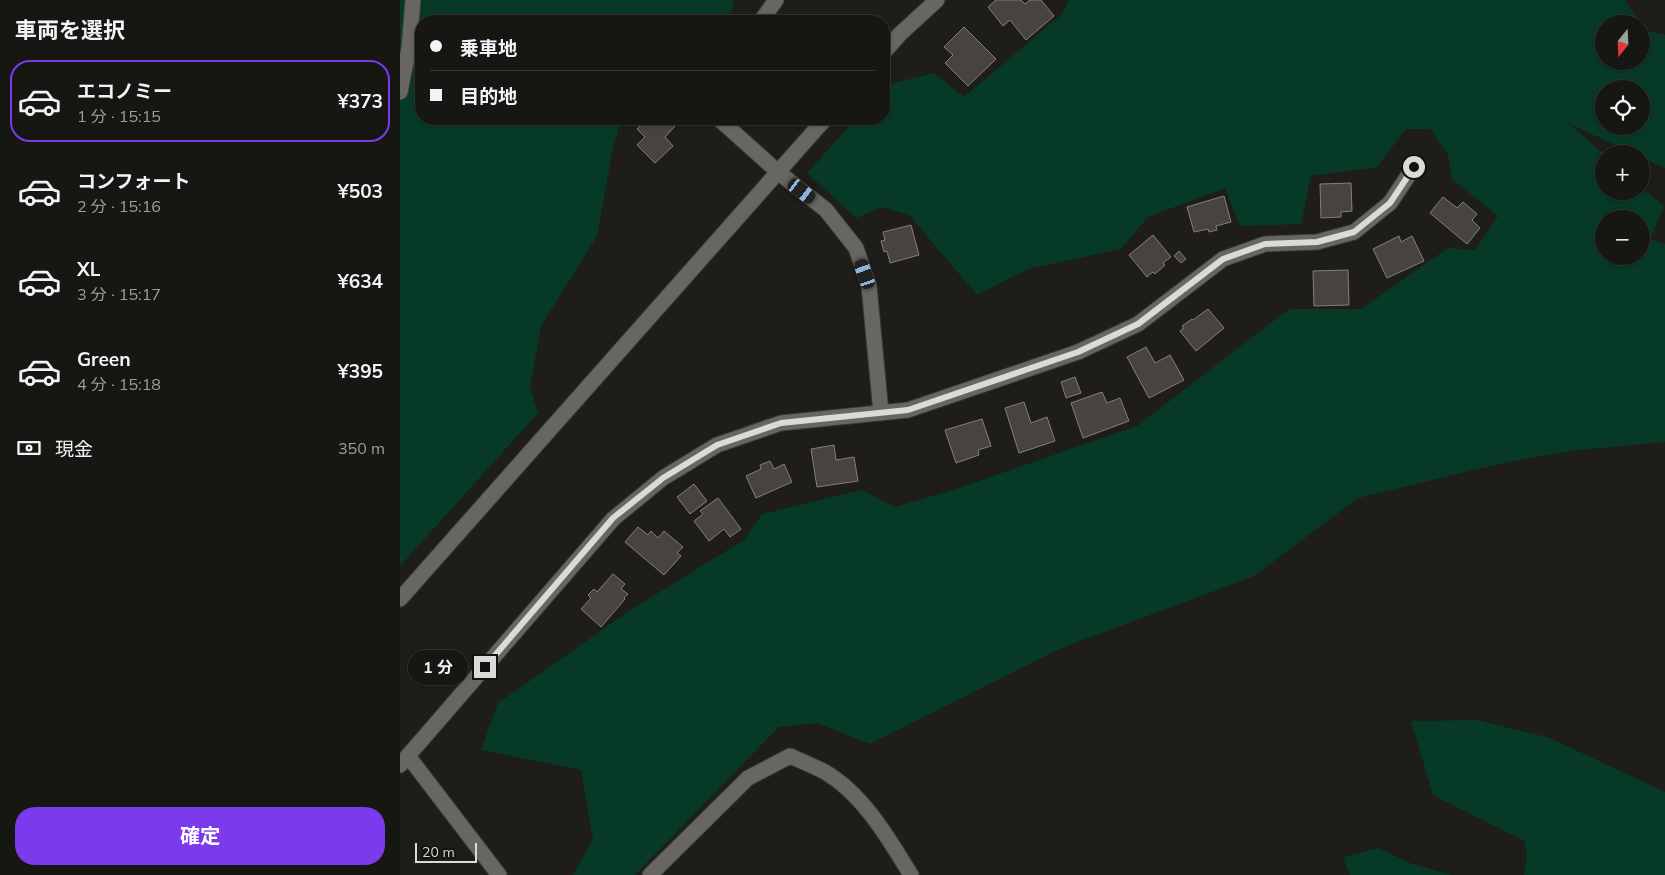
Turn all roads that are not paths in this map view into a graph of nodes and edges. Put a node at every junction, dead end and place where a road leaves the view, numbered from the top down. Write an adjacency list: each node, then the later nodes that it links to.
1 (413, 0): 6 (street)
2 (776, 0): 4 (street)
3 (937, 0): 5 (street)
4 (765, 15)
5 (890, 45)
6 (400, 92)
7 (726, 125): 10 (street)
8 (820, 125): 10 (street)
9 (1414, 167): 11 (street)
10 (778, 172): 11 (street); 12 (street)
11 (881, 413): 13 (street)
12 (400, 599)
13 (404, 761): 14 (street)
14 (499, 875)
15 (650, 875): 16 (street)
16 (911, 875)

